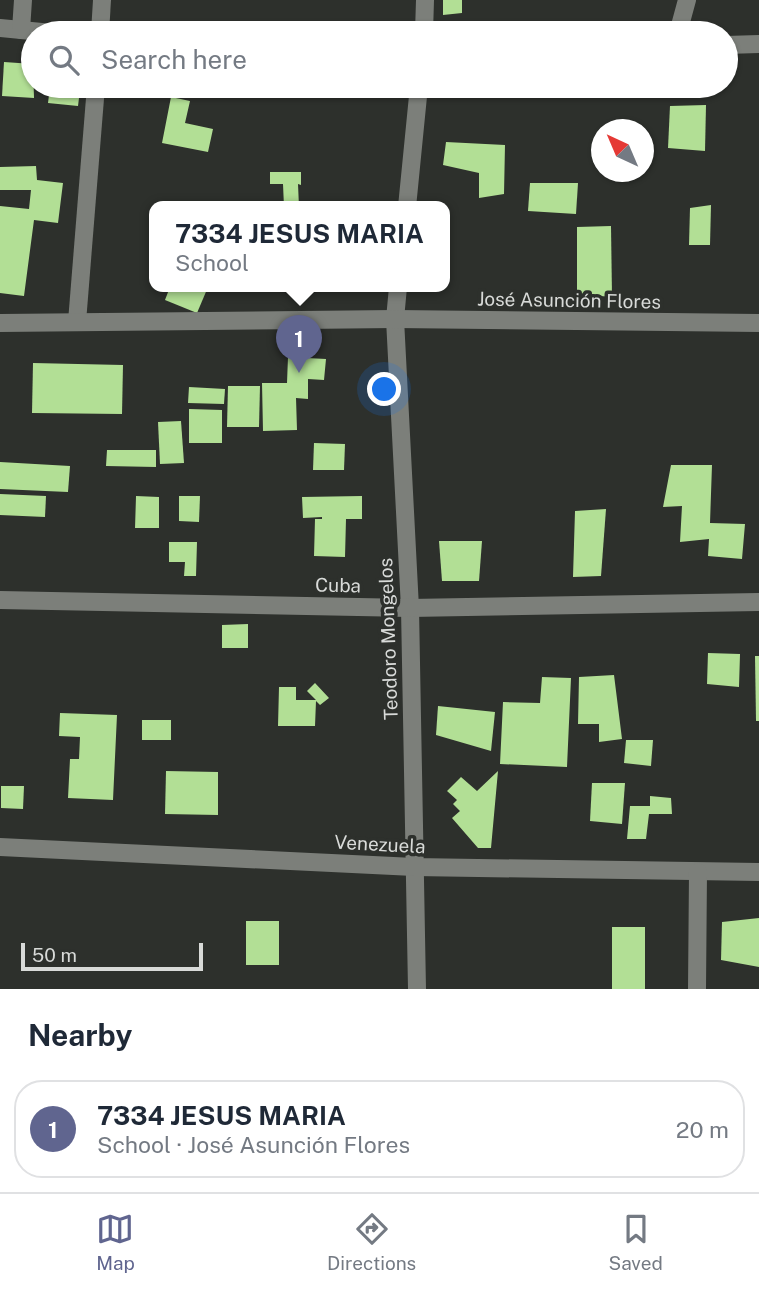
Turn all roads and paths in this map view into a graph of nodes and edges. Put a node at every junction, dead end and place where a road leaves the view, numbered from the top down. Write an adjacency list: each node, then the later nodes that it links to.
1 (23, 0): 5 (street)
2 (102, 0): 6 (street)
3 (425, 0): 7 (street)
4 (687, 0): 8 (street)
5 (22, 21)
6 (101, 21)
7 (424, 21)
8 (681, 21)
9 (0, 28): 10 (street)
10 (21, 30)
11 (759, 44): 12 (street)
12 (738, 45)
13 (95, 98): 18 (street)
14 (418, 98): 15 (street)
15 (408, 201)
16 (398, 292): 17 (street, Teodoro Mongelos)
17 (395, 319): 18 (street, José Asunción Flores); 20 (street, José Asunción Flores); 23 (street, Teodoro Mongelos)
18 (77, 322): 19 (street, José Asunción Flores)
19 (0, 323)
20 (759, 323)
21 (0, 600): 23 (street, Cuba)
22 (759, 602): 23 (street, Cuba)
23 (410, 608): 25 (street, Teodoro Mongelos)
24 (0, 846): 25 (street, Venezuela)
25 (414, 867): 26 (street, Venezuela); 28 (street, Teodoro Mongelos)
26 (698, 872): 27 (street, Venezuela); 29 (street)
27 (759, 872)
28 (417, 989)
29 (697, 989)

